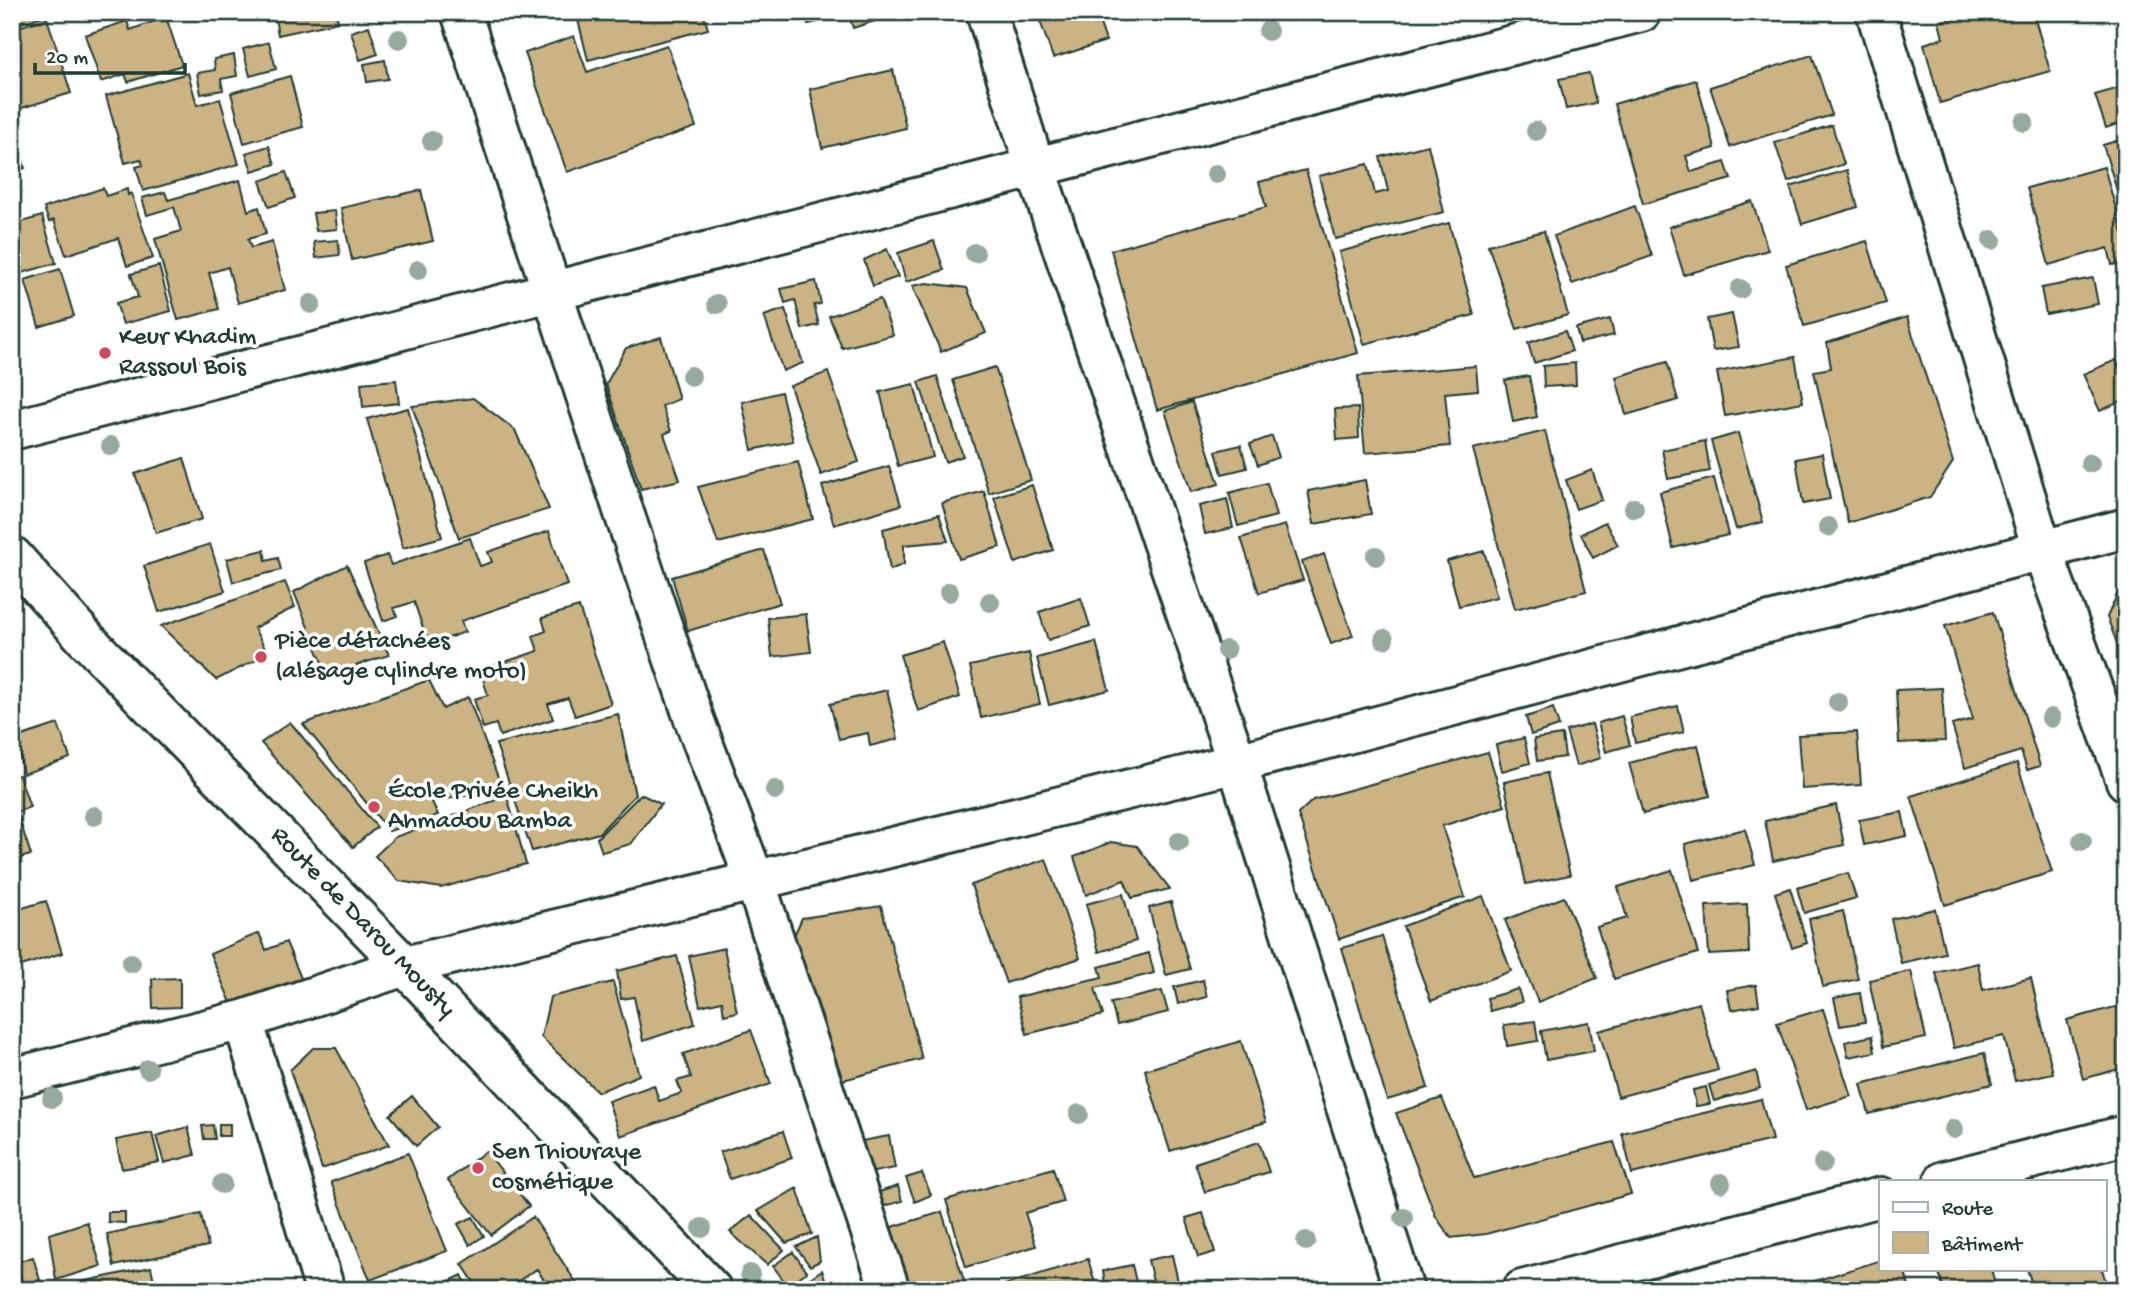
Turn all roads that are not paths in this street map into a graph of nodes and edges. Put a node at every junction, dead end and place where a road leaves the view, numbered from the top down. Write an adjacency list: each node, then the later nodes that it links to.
1 (461, 12): 6 (street)
2 (986, 12): 5 (street)
3 (1641, 12): 5 (street)
4 (1876, 12): 9 (street)
5 (1035, 167): 6 (street); 11 (street)
6 (554, 291): 7 (street); 13 (street)
7 (12, 430)
8 (2126, 528): 9 (street)
9 (2043, 552): 11 (street); 12 (street)
10 (12, 556): 14 (street, Route de Darou Mousty)
11 (1237, 763): 13 (street); 23 (street)
12 (2126, 781)
13 (755, 881): 14 (street); 22 (street)
14 (405, 966): 15 (street); 21 (street, Route de Darou Mousty)
15 (243, 1020): 16 (street); 20 (street)
16 (12, 1079)
17 (2126, 1135): 18 (street)
18 (1948, 1180)
19 (1879, 1199): 24 (street)
20 (325, 1290)
21 (712, 1290)
22 (890, 1290)
23 (1404, 1290)
24 (1522, 1290)

